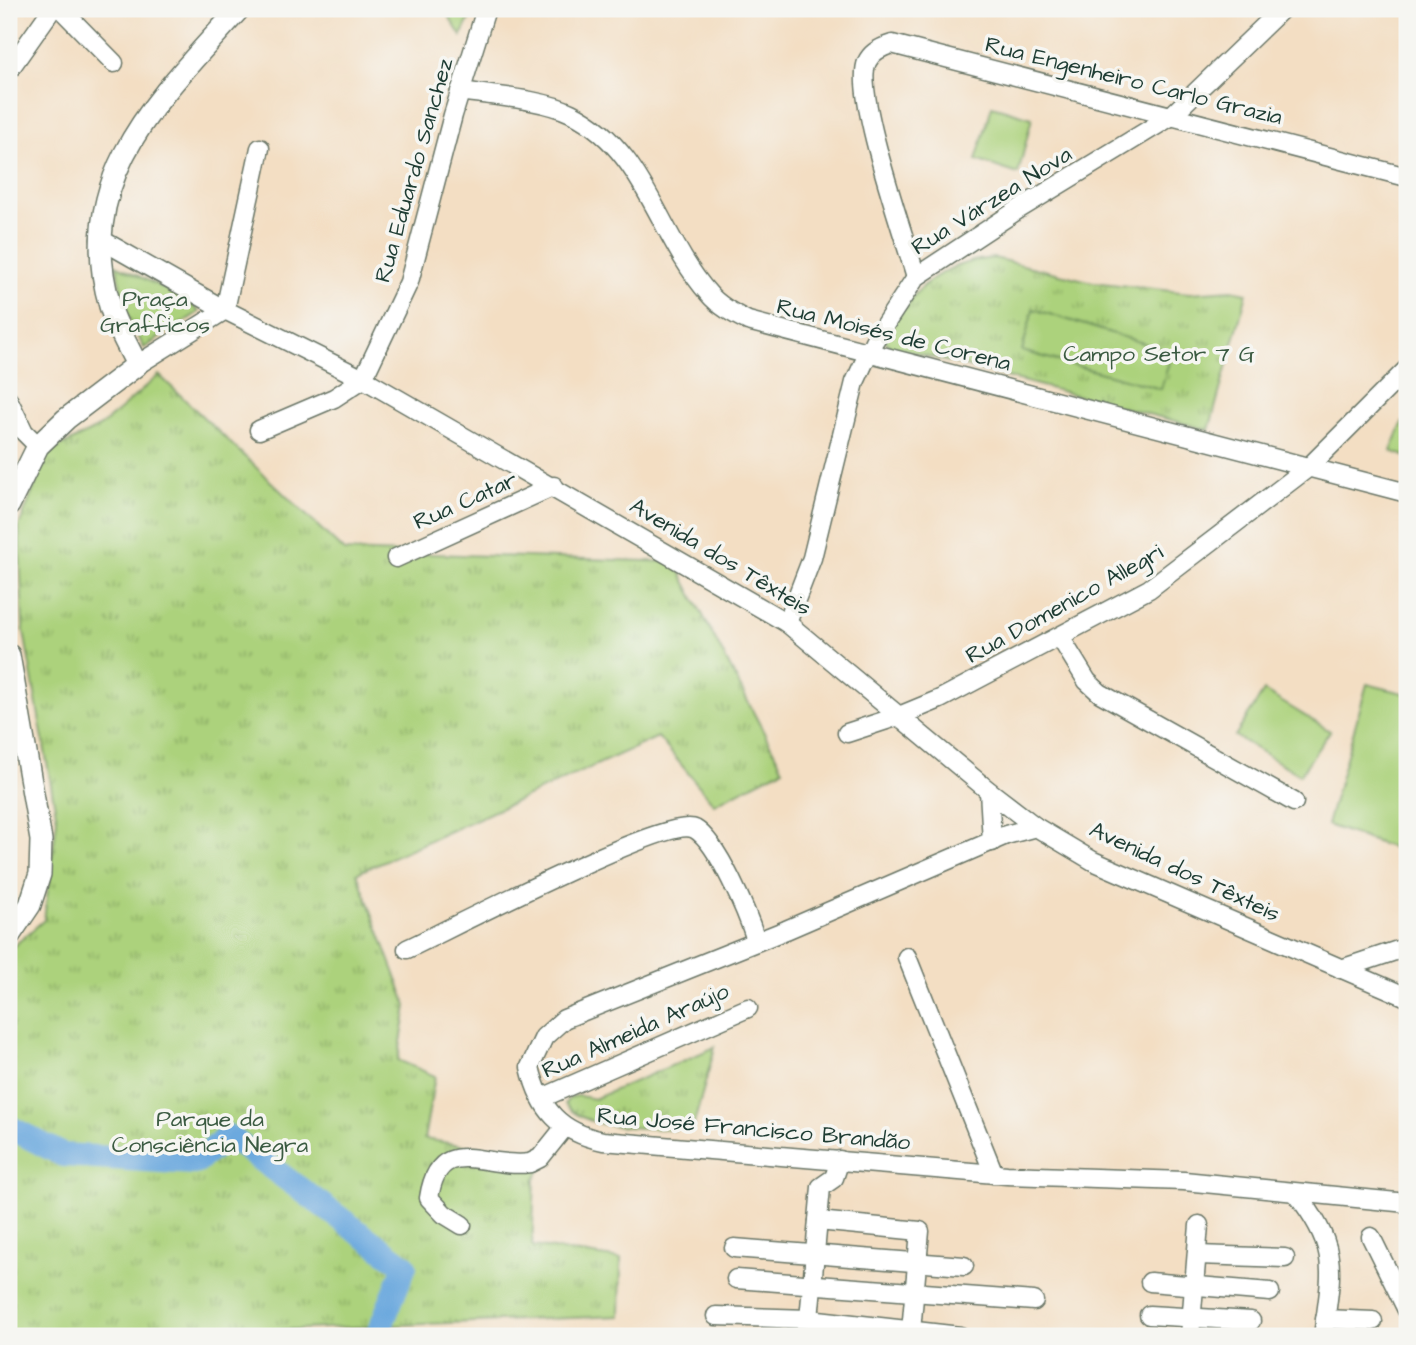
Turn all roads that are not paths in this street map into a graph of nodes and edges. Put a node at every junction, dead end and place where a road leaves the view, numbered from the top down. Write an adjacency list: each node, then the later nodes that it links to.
1 (52, 9): 7 (street)
2 (61, 9): 6 (street)
3 (239, 9): 12 (main road)
4 (486, 9): 8 (street, Rua Eduardo Sanchez)
5 (1282, 9): 9 (street, Rua Várzea Nova)
6 (114, 63)
7 (9, 70)
8 (460, 90): 15 (street, Rua Moisés de Corena); 18 (street, Rua Eduardo Sanchez)
9 (1170, 117): 11 (street, Rua Engenheiro Carlo Grazia); 13 (street, Rua Várzea Nova); 13 (street, Rua Engenheiro Carlo Grazia)
10 (260, 148): 14 (street)
11 (1407, 177)
12 (100, 239): 14 (street, Avenida dos Têxteis); 16 (main road)
13 (916, 277): 15 (street, Rua Várzea Nova)
14 (225, 310): 16 (street); 18 (street, Avenida dos Têxteis)
15 (867, 353): 22 (street, Rua Moisés de Corena); 27 (street, Rua Várzea Nova)
16 (137, 365): 21 (main road)
17 (1407, 369): 22 (street, Rua Domenico Allegri)
18 (363, 379): 20 (street); 23 (street, Avenida dos Têxteis)
19 (9, 401): 21 (street)
20 (259, 430)
21 (38, 446): 25 (main road)
22 (1309, 467): 24 (street, Rua Moisés de Corena); 28 (street, Rua Domenico Allegri)
23 (554, 486): 26 (street, Rua Catar); 27 (street, Avenida dos Têxteis)
24 (1407, 493)
25 (9, 505)
26 (396, 558)
27 (787, 623): 30 (street, Avenida dos Têxteis)
28 (1060, 637): 30 (street, Rua Domenico Allegri); 33 (street)
29 (9, 654): 36 (main road)
30 (899, 716): 31 (street, Rua Domenico Allegri); 32 (street, Avenida dos Têxteis)
31 (847, 733)
32 (989, 791): 34 (street, Avenida dos Têxteis); 35 (street)
33 (1294, 802)
34 (1037, 827): 35 (street, Rua José Francisco Brandão); 41 (street, Avenida dos Têxteis)
35 (992, 842): 37 (street, Rua José Francisco Brandão)
36 (9, 936)
37 (757, 940): 39 (street); 44 (street, Rua José Francisco Brandão)
38 (1407, 947): 41 (street)
39 (407, 949)
40 (907, 957): 47 (street)
41 (1341, 969): 42 (street, Avenida dos Têxteis)
42 (1407, 997)
43 (748, 1008): 44 (street, Rua Almeida Araújo)
44 (542, 1098): 45 (street, Rua José Francisco Brandão)
45 (564, 1128): 46 (street, Rua José Francisco Brandão); 51 (street)
46 (840, 1160): 47 (street, Rua José Francisco Brandão); 50 (street)
47 (994, 1174): 48 (street, Rua José Francisco Brandão)
48 (1296, 1193): 49 (street, Rua José Francisco Brandão); 74 (street)
49 (1407, 1203)
50 (818, 1221): 55 (street); 58 (street)
51 (462, 1225)
52 (1199, 1225): 56 (street)
53 (1371, 1237): 67 (street)
54 (734, 1248): 55 (street)
55 (815, 1254): 58 (street); 62 (street)
56 (1197, 1255): 57 (street); 63 (street)
57 (1285, 1258)
58 (917, 1262): 59 (street); 65 (street)
59 (964, 1266)
60 (736, 1279): 62 (street)
61 (1150, 1282): 63 (street)
62 (812, 1285): 65 (street); 71 (street)
63 (1196, 1286): 64 (street); 70 (street)
64 (1270, 1292)
65 (914, 1293): 66 (street); 75 (street)
66 (1034, 1301)
67 (1407, 1310)
68 (1149, 1315): 70 (street)
69 (716, 1316): 71 (street)
70 (1192, 1318): 72 (street); 77 (street)
71 (809, 1319): 75 (street)
72 (1251, 1321)
73 (1373, 1321): 74 (street)
74 (1324, 1327)
75 (911, 1331): 76 (street)
76 (960, 1336)
77 (1190, 1336)

